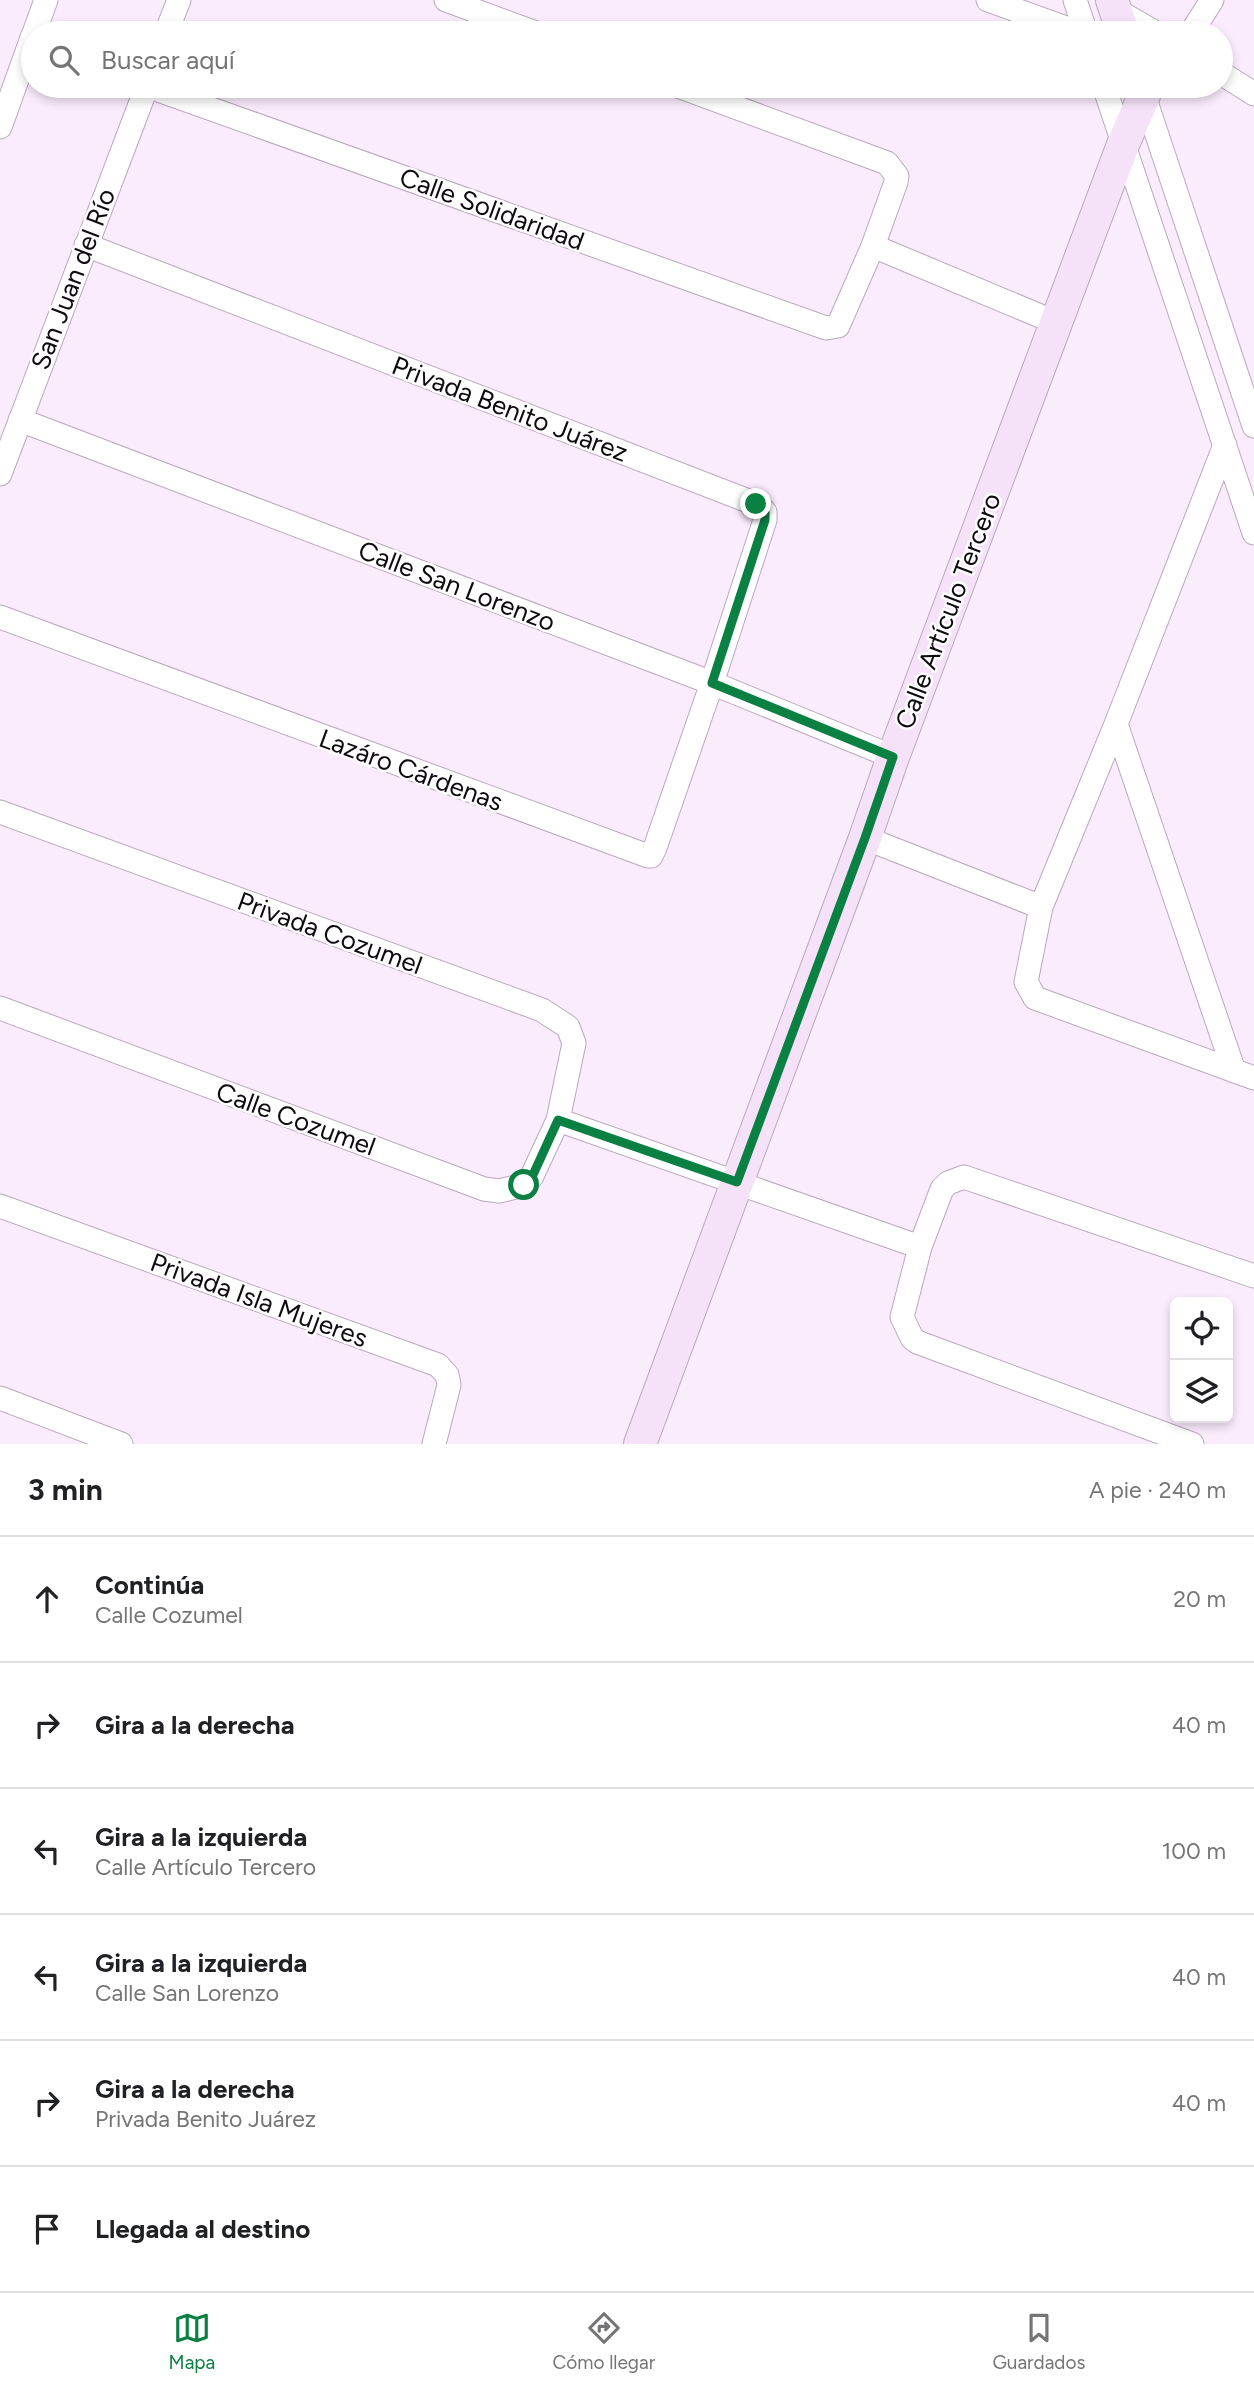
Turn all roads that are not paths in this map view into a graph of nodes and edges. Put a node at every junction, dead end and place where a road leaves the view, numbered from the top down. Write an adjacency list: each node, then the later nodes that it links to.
1 (46, 0): 7 (street)
2 (178, 0): 8 (street)
3 (446, 0): 9 (street)
4 (988, 0): 10 (street)
5 (1075, 0): 11 (street)
6 (1212, 0): 12 (street)
7 (39, 21)
8 (170, 21)
9 (503, 21)
10 (1047, 21)
11 (1082, 21)
12 (1199, 21)
13 (21, 70): 22 (street)
14 (1233, 81): 15 (street)
15 (1254, 94)
16 (142, 98): 24 (street, San Juan del Río)
17 (181, 98): 25 (street, Calle Solidaridad)
18 (711, 98): 25 (street)
19 (1108, 98): 23 (street)
20 (1140, 98): 23 (street, Calle Artículo Tercero)
21 (1145, 98): 28 (street)
22 (0, 127)
23 (1124, 142): 26 (street, Calle Artículo Tercero); 29 (street)
24 (86, 245): 27 (street, San Juan del Río); 33 (street, Privada Benito Juárez)
25 (873, 246): 26 (street)
26 (1057, 323): 35 (street, Calle Artículo Tercero)
27 (20, 420): 30 (street, San Juan del Río); 33 (street, Calle San Lorenzo)
28 (1254, 426)
29 (1225, 445): 31 (street); 34 (street)
30 (0, 474)
31 (1254, 533)
32 (0, 617): 33 (street, Lazáro Cárdenas)
33 (712, 683): 35 (street, Calle San Lorenzo)
34 (1116, 724): 38 (street); 40 (street)
35 (893, 757): 37 (street, Calle Artículo Tercero)
36 (0, 812): 41 (street, Privada Cozumel)
37 (865, 838): 38 (street); 42 (street, Calle Artículo Tercero)
38 (1041, 907): 40 (street)
39 (0, 1009): 41 (street, Calle Cozumel)
40 (1244, 1075)
41 (558, 1120): 42 (street)
42 (737, 1182): 44 (street); 49 (street, Calle Artículo Tercero)
43 (0, 1206): 48 (street, Privada Isla Mujeres)
44 (920, 1247): 45 (street); 50 (street)
45 (1254, 1276)
46 (0, 1398): 47 (street)
47 (121, 1444)
48 (433, 1444)
49 (640, 1444)
50 (1192, 1444)

